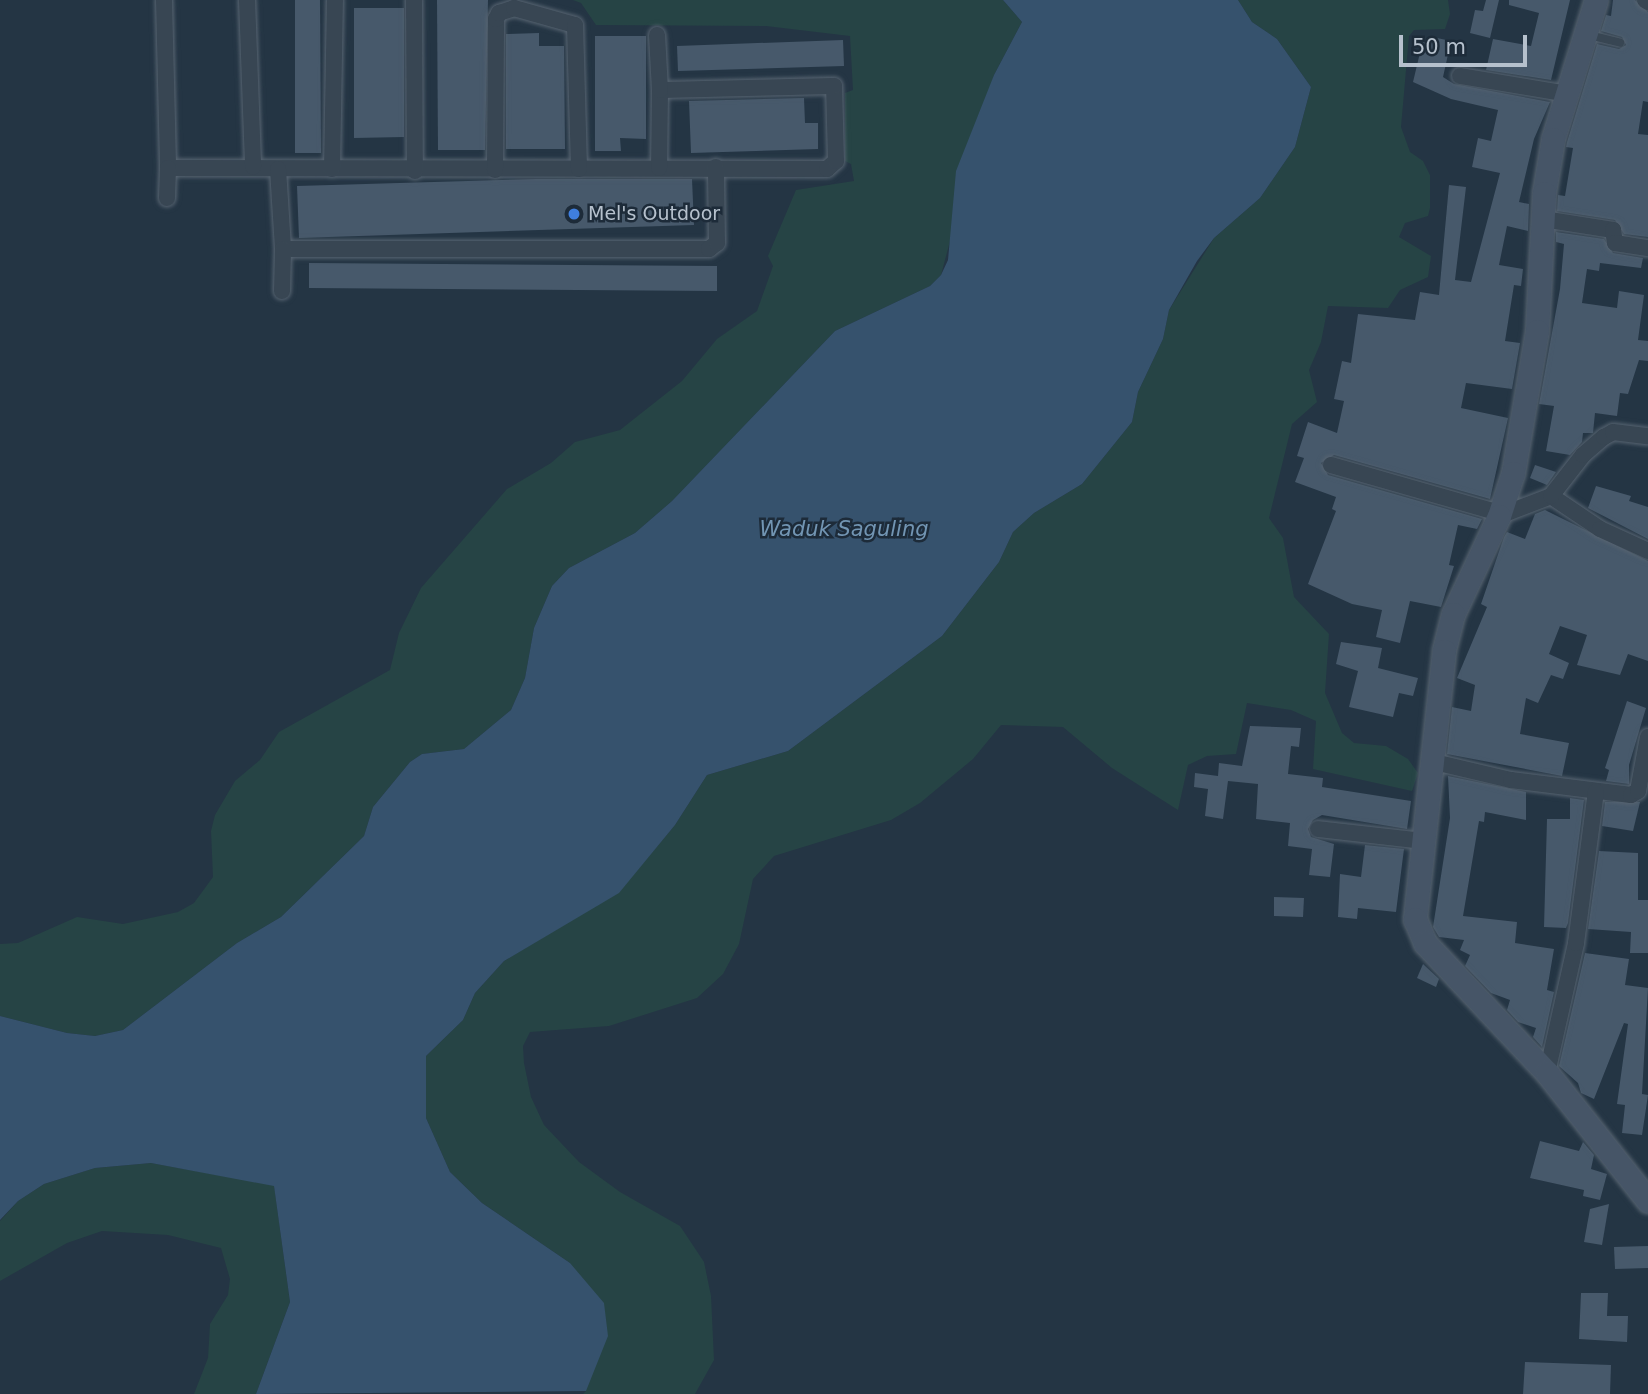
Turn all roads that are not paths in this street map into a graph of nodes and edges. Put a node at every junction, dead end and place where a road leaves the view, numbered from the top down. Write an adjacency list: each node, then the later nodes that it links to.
1 (164, 0): 14 (street)
2 (247, 0): 12 (street)
3 (335, 0): 17 (street)
4 (414, 0): 20 (street)
5 (1595, 0): 6 (street)
6 (1586, 34): 8 (lane); 11 (street)
7 (657, 35): 10 (street)
8 (1620, 43)
9 (1460, 76): 11 (street)
10 (660, 90): 13 (street); 15 (street)
11 (1569, 94): 22 (street)
12 (253, 167): 14 (street); 16 (street)
13 (716, 167): 15 (street); 24 (street)
14 (168, 168): 21 (street)
15 (659, 168): 18 (street)
16 (278, 169): 17 (street); 24 (street)
17 (332, 169): 20 (street)
18 (579, 169): 19 (street); 19 (street)
19 (495, 170): 20 (street)
20 (415, 171)
21 (167, 198)
22 (1543, 219): 23 (street); 29 (street)
23 (1648, 247)
24 (283, 249): 25 (street)
25 (282, 291)
26 (1648, 436): 28 (street)
27 (1331, 465): 29 (street)
28 (1551, 496): 29 (street); 30 (street)
29 (1499, 514): 32 (street)
30 (1648, 551)
31 (1648, 737): 33 (street)
32 (1430, 761): 33 (street); 35 (street)
33 (1596, 791): 36 (street)
34 (1318, 829): 35 (street)
35 (1424, 841): 36 (street)
36 (1547, 1073): 37 (street)
37 (1648, 1201)

